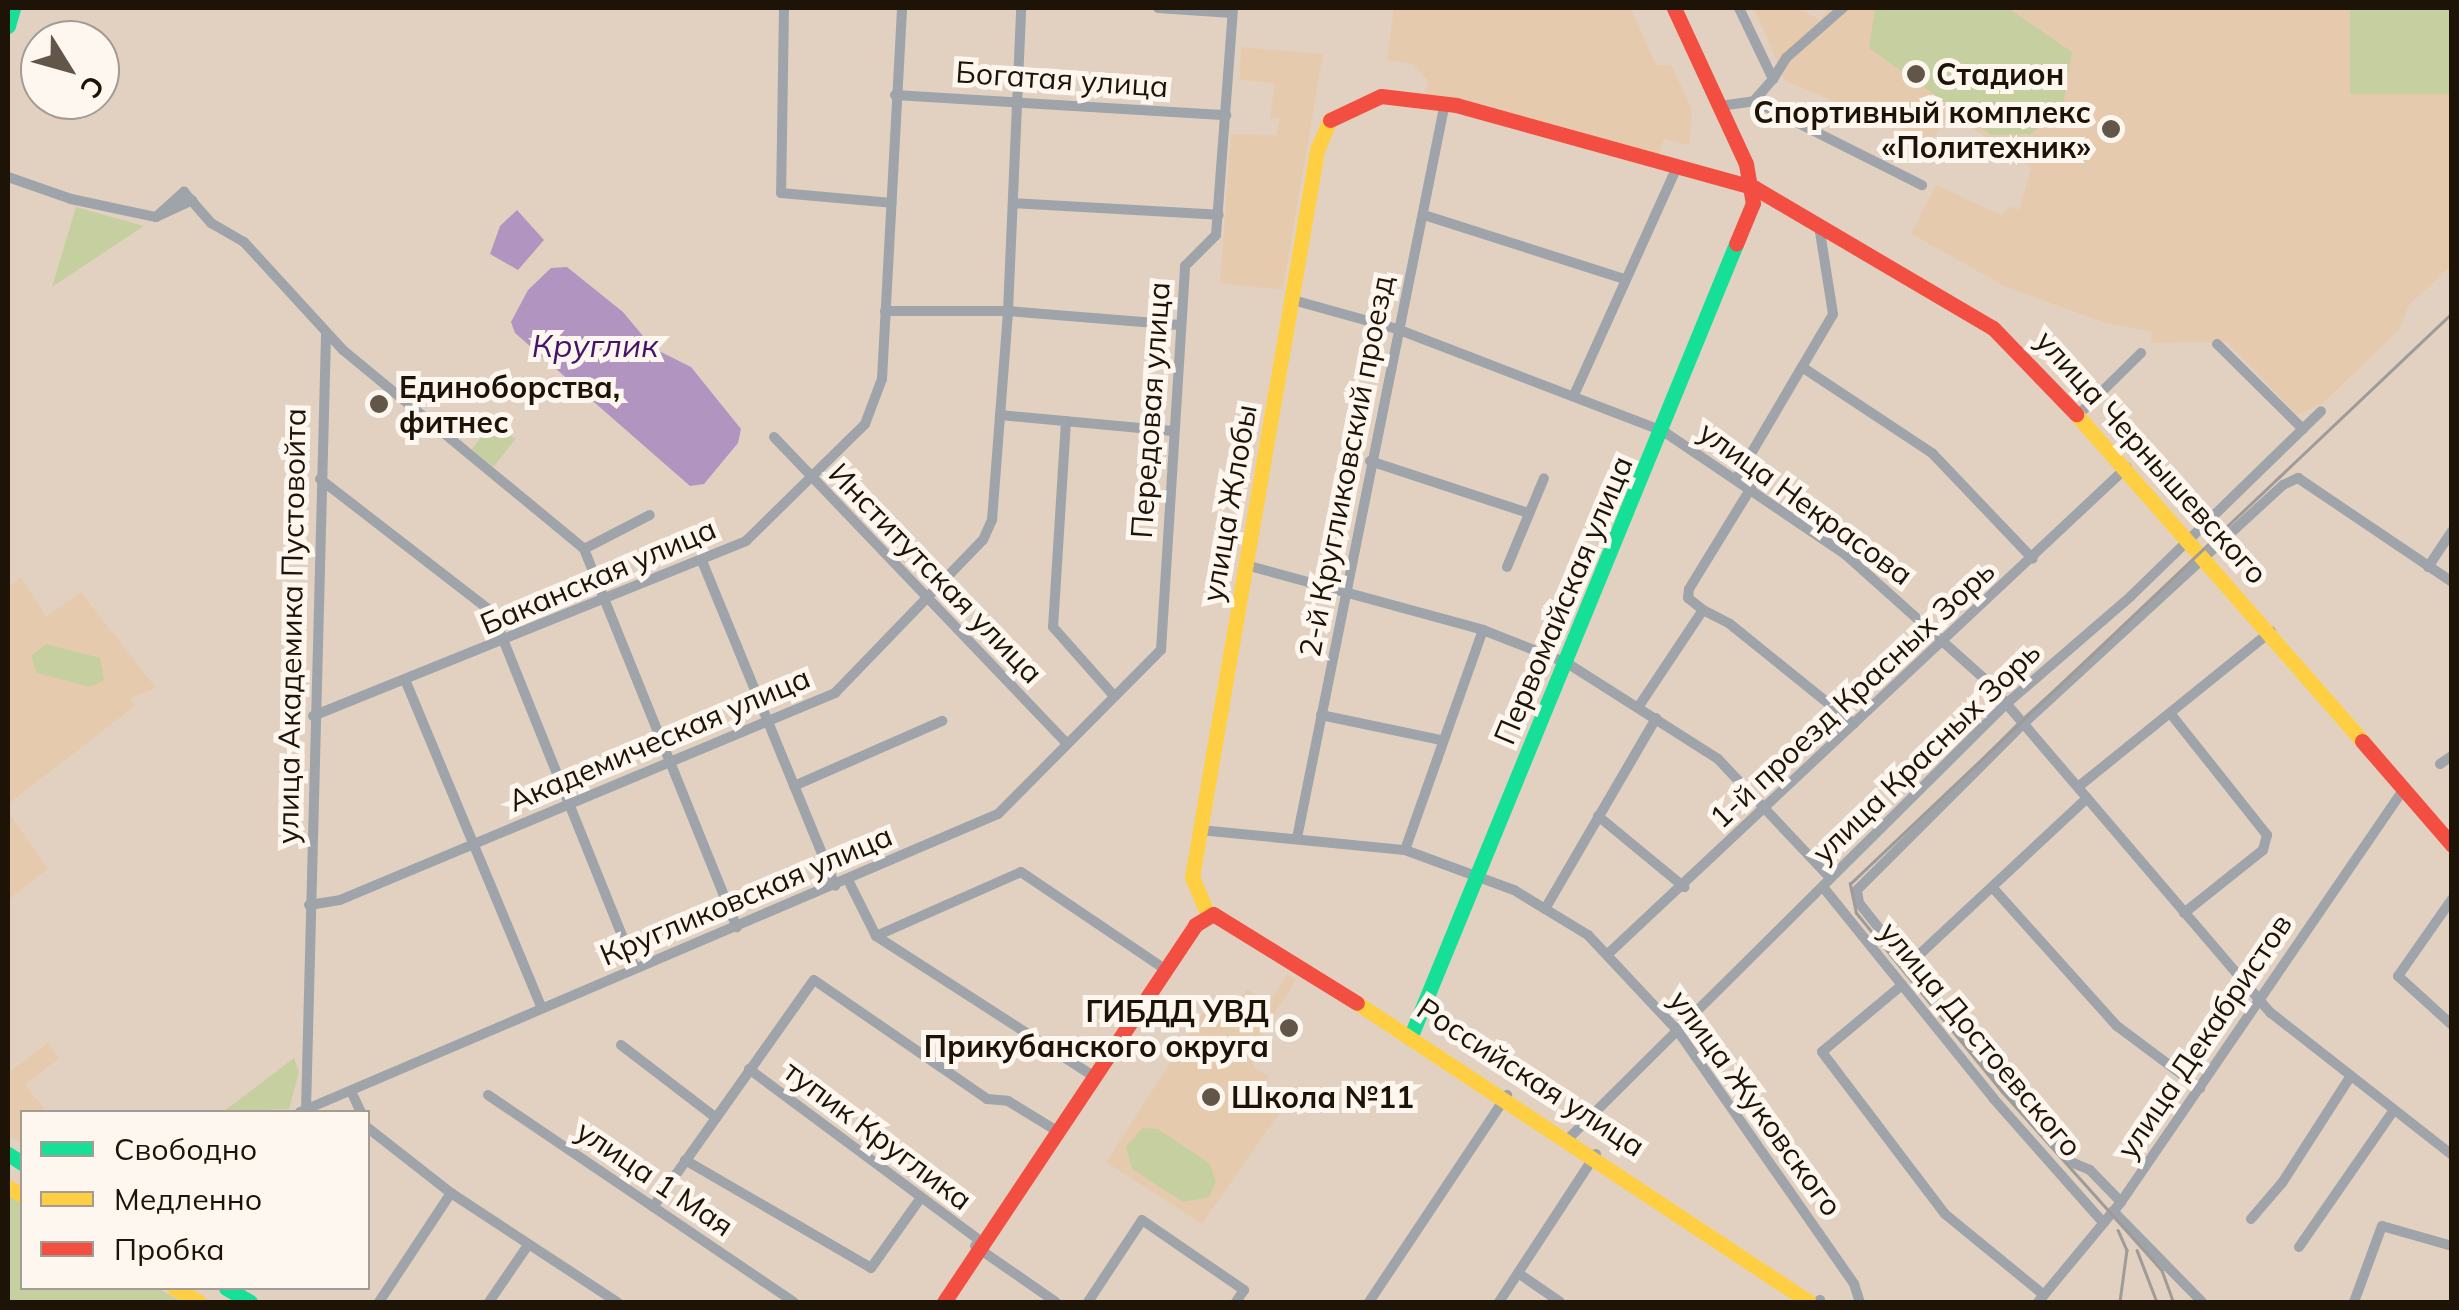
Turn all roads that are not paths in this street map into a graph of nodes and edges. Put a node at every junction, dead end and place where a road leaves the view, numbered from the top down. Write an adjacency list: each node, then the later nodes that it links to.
1 (13, 8): 10 (street)
2 (784, 8): 23 (street)
3 (902, 8): 12 (street, Баканская улица)
4 (1021, 8): 13 (street, Академическая улица)
5 (1158, 8): 9 (street)
6 (1674, 8): 16 (street)
7 (1739, 8): 11 (street)
8 (1843, 8): 11 (street)
9 (1232, 10): 18 (street, Передовая улица)
10 (8, 26)
11 (1773, 79): 14 (street)
12 (895, 95): 13 (street, Богатая улица); 23 (street, Баканская улица)
13 (1020, 98): 18 (street, Богатая улица); 24 (street, Академическая улица)
14 (1754, 101): 16 (street); 21 (street)
15 (1445, 103): 17 (street, улица Чернышевского); 19 (street, улица Чернышевского); 26 (street, 2-й Кругликовский проезд)
16 (1720, 106): 22 (street)
17 (1340, 112): 29 (street, улица Жлобы)
18 (1226, 115): 25 (street, Передовая улица)
19 (1678, 165): 22 (street, улица Чернышевского); 28 (street)
20 (8, 176): 34 (street)
21 (1922, 185)
22 (1755, 188): 27 (street, улица Чернышевского); 45 (street, Первомайская улица)
23 (892, 202): 30 (street, Баканская улица)
24 (1013, 202): 25 (street); 31 (street, Академическая улица)
25 (1219, 214): 32 (street, Передовая улица)
26 (1424, 215): 28 (street); 33 (street, 2-й Кругликовский проезд)
27 (1819, 225): 37 (street); 40 (street, улица Чернышевского)
28 (1625, 278): 38 (street)
29 (1293, 300): 33 (street, улица Некрасова); 62 (street, улица Жлобы)
30 (885, 310): 31 (street); 51 (street, Баканская улица)
31 (1008, 312): 32 (street); 41 (street, Академическая улица)
32 (1179, 325): 44 (street, Передовая улица)
33 (1397, 329): 38 (street, улица Некрасова); 47 (street, 2-й Кругликовский проезд)
34 (326, 334): 50 (street, улица Академика Пустовойта); 58 (street)
35 (2216, 344): 43 (street)
36 (2141, 353): 40 (street)
37 (1802, 368): 52 (street); 60 (street)
38 (1574, 396): 45 (street, улица Некрасова)
39 (2322, 412): 43 (street, улица Красных Зорь)
40 (2079, 414): 48 (street, улица Чернышевского)
41 (1000, 415): 42 (street); 67 (street, Академическая улица)
42 (1066, 421): 44 (street); 77 (street)
43 (2303, 429): 57 (street, улица Красных Зорь)
44 (1172, 431): 74 (street, Передовая улица)
45 (1663, 431): 52 (street, улица Некрасова); 75 (street, Первомайская улица)
46 (774, 437): 51 (street, Институтская улица)
47 (1370, 461): 54 (street); 66 (street, 2-й Кругликовский проезд)
48 (2127, 468): 57 (street, улица Чернышевского); 60 (street, 1-й проезд Красных Зорь)
49 (1544, 478): 54 (street)
50 (320, 479): 73 (street); 82 (street, улица Академика Пустовойта)
51 (810, 479): 61 (street, Баканская улица); 67 (street, Институтская улица)
52 (1736, 479): 53 (street, улица Некрасова)
53 (1751, 488): 69 (street); 72 (street, улица Некрасова)
54 (1528, 512): 63 (street)
55 (650, 515): 58 (street)
56 (2452, 531): 64 (street)
57 (2187, 536): 59 (street, улица Чернышевского); 78 (street, улица Красных Зорь)
58 (584, 549): 68 (street)
59 (2204, 555): 64 (street); 71 (street, улица Чернышевского); 87 (street)
60 (2033, 559): 72 (street, 1-й проезд Красных Зорь)
61 (702, 561): 68 (street, Баканская улица); 84 (street)
62 (1246, 565): 66 (street, улица Достоевского); 100 (street, улица Жлобы)
63 (1506, 567)
64 (2428, 567): 65 (street)
65 (2452, 582)
66 (1348, 590): 70 (street, улица Достоевского); 81 (street, 2-й Кругликовский проезд)
67 (927, 599): 84 (street, Академическая улица); 89 (street, Институтская улица)
68 (603, 602): 73 (street, Баканская улица); 91 (street)
69 (1703, 610): 79 (street); 86 (street)
70 (1484, 630): 75 (street, улица Достоевского); 88 (street)
71 (2271, 631): 80 (street); 95 (street, улица Чернышевского)
72 (1946, 640): 78 (street, улица Некрасова); 86 (street, 1-й проезд Красных Зорь)
73 (505, 642): 76 (street, Баканская улица); 97 (street)
74 (1161, 650): 77 (street, Кругликовская улица)
75 (1566, 663): 79 (street, улица Достоевского); 105 (street, Первомайская улица)
76 (406, 682): 82 (street, Баканская улица); 102 (street)
77 (1114, 696): 89 (street, Кругликовская улица)
78 (2006, 704): 87 (street, улица Некрасова); 107 (street, улица Красных Зорь)
79 (1639, 706): 83 (street, улица Достоевского)
80 (2170, 714): 94 (street); 114 (street)
81 (1322, 715): 88 (street); 101 (street, 2-й Кругликовский проезд)
82 (313, 716): 112 (street, улица Академика Пустовойта)
83 (1656, 718): 98 (street, улица Достоевского); 99 (street)
84 (766, 721): 91 (street, Академическая улица); 93 (street)
85 (942, 721): 93 (street)
86 (1854, 724): 98 (street, 1-й проезд Красных Зорь)
87 (2022, 724): 94 (street, улица Некрасова); 119 (street)
88 (1441, 740): 104 (street)
89 (1065, 742): 106 (street, Кругликовская улица)
90 (2452, 756): 92 (street)
91 (669, 762): 97 (street, Академическая улица); 116 (street)
92 (2440, 764)
93 (794, 786): 108 (street)
94 (2078, 787): 96 (street, улица Некрасова)
95 (2403, 790): 103 (street, улица Чернышевского); 123 (street, улица Декабристов)
96 (2087, 798): 110 (street); 114 (street, улица Некрасова)
97 (570, 801): 102 (street, Академическая улица); 121 (street)
98 (1766, 810): 107 (street, улица Достоевского); 109 (street, 1-й проезд Красных Зорь)
99 (1598, 816): 109 (street); 113 (street)
100 (1200, 830): 101 (street, улица Жуковского); 115 (street, улица Жлобы)
101 (1297, 838): 104 (street, улица Жуковского)
102 (475, 844): 112 (street, Академическая улица); 124 (street)
103 (2452, 846)
104 (1404, 850): 105 (street, улица Жуковского)
105 (1478, 874): 113 (street, улица Жуковского); 127 (street, Первомайская улица)
106 (848, 880): 108 (street, Кругликовская улица); 117 (street)
107 (1827, 883): 122 (street, улица Достоевского); 126 (street, улица Красных Зорь)
108 (835, 886): 116 (street, Кругликовская улица)
109 (1684, 886): 118 (street, 1-й проезд Красных Зорь)
110 (1992, 888): 119 (street); 132 (street)
111 (2452, 899): 125 (street)
112 (309, 904): 136 (street, улица Академика Пустовойта)
113 (1545, 909): 118 (street, улица Жуковского)
114 (2184, 913): 123 (street, улица Некрасова)
115 (1202, 917): 120 (street); 127 (street, Российская улица)
116 (737, 927): 121 (street, Кругликовская улица)
117 (876, 936): 120 (street); 130 (street)
118 (1608, 954): 126 (street, улица Жуковского)
119 (1907, 966): 149 (street)
120 (1162, 967): 130 (street)
121 (635, 968): 124 (street, Кругликовская улица)
122 (1902, 985): 152 (street, улица Достоевского); 159 (street)
123 (2260, 1000): 131 (street, улица Некрасова); 132 (street, улица Декабристов)
124 (542, 1008): 133 (street, Кругликовская улица)
125 (2452, 1025)
126 (1677, 1030): 143 (street, улица Красных Зорь); 172 (street, улица Жуковского)
127 (1407, 1033): 135 (street, Российская улица)
128 (621, 1044): 140 (street)
129 (749, 1069): 140 (street); 141 (street); 148 (street, тупик Круглика)
130 (1090, 1074): 141 (street)
131 (2350, 1077): 139 (street, улица Некрасова); 151 (street)
132 (2200, 1088): 149 (street, улица Декабристов)
133 (351, 1091): 137 (street, Кругликовская улица); 138 (street)
134 (488, 1095): 150 (street, улица 1 Мая)
135 (1505, 1097): 143 (street, Российская улица); 145 (street, Российская улица); 168 (street)
136 (303, 1110)
137 (305, 1110)
138 (359, 1110)
139 (2393, 1112): 144 (street, улица Некрасова); 156 (street)
140 (716, 1118): 146 (street)
141 (1054, 1129): 153 (street)
142 (370, 1130): 147 (street)
143 (1571, 1136): 145 (street, Российская улица)
144 (2452, 1154)
145 (1595, 1156): 157 (street); 171 (street, Российская улица)
146 (685, 1160): 148 (street); 150 (street)
147 (451, 1193): 154 (street); 160 (street)
148 (920, 1199): 153 (street, тупик Круглика)
149 (2117, 1206): 152 (street, улица Декабристов); 173 (street)
150 (653, 1208): 163 (street, улица 1 Мая)
151 (2251, 1220)
152 (2102, 1221): 159 (street, улица Декабристов)
153 (977, 1244): 164 (street); 165 (street, тупик Круглика)
154 (528, 1245): 158 (street); 161 (street)
155 (2452, 1246): 174 (street)
156 (2298, 1247)
157 (1518, 1274): 169 (street); 170 (street)
158 (602, 1298): 162 (street)
159 (2041, 1299)
160 (379, 1302)
161 (489, 1302)
162 (617, 1302)
163 (794, 1302)
164 (941, 1302)
165 (1056, 1302)
166 (1088, 1302): 167 (street)
167 (1236, 1302)
168 (1370, 1302)
169 (1499, 1302)
170 (1560, 1302)
171 (1817, 1302)
172 (1860, 1302)
173 (2202, 1302)
174 (2354, 1302)

